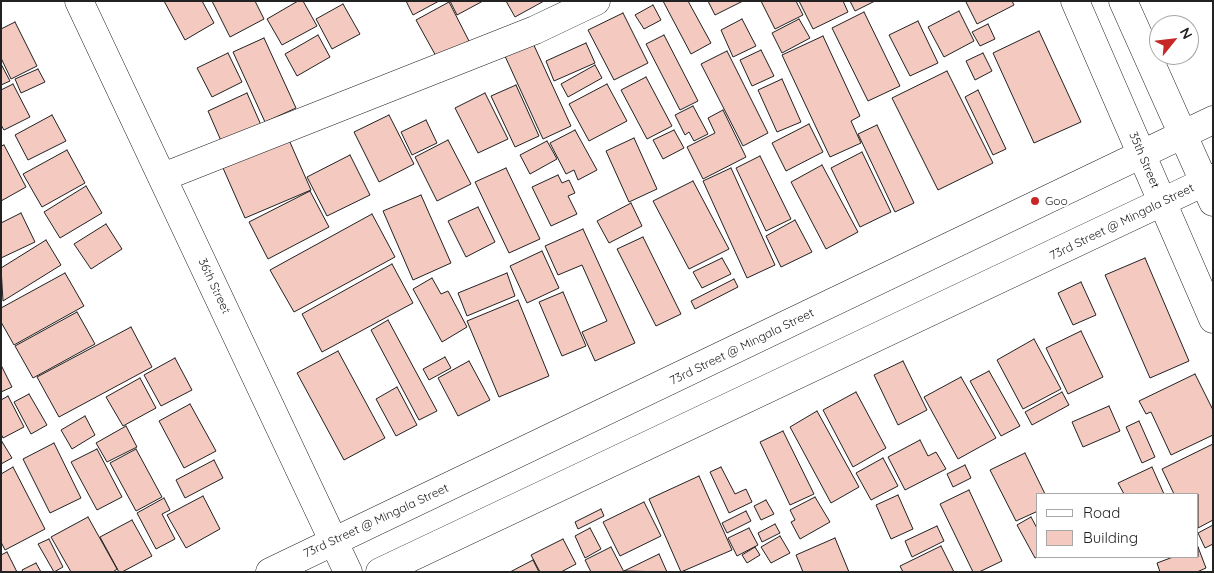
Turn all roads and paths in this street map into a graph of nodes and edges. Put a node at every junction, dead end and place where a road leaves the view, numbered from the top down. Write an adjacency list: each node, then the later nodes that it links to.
1 (79, 1): 8 (main road, 36th Street)
2 (596, 1): 8 (main road)
3 (1075, 1): 7 (main road, 35th Street)
4 (1123, 1): 6 (main road)
5 (1213, 120): 6 (main road, 73rd Street @ Mingala Street)
6 (1184, 135): 7 (main road, 73rd Street @ Mingala Street); 9 (main road)
7 (1142, 155): 10 (main road, 35th Street); 12 (main road, 73rd Street @ Mingala Street)
8 (163, 177): 12 (main road, 36th Street)
9 (1210, 187): 10 (main road, 73rd Street @ Mingala Street)
10 (1163, 203): 11 (main road, 35th Street); 15 (main road, 73rd Street @ Mingala Street)
11 (1213, 319)
12 (335, 541): 13 (main road, 73rd Street @ Mingala Street); 14 (main road, 36th Street)
13 (270, 572)
14 (348, 572)
15 (380, 572)

